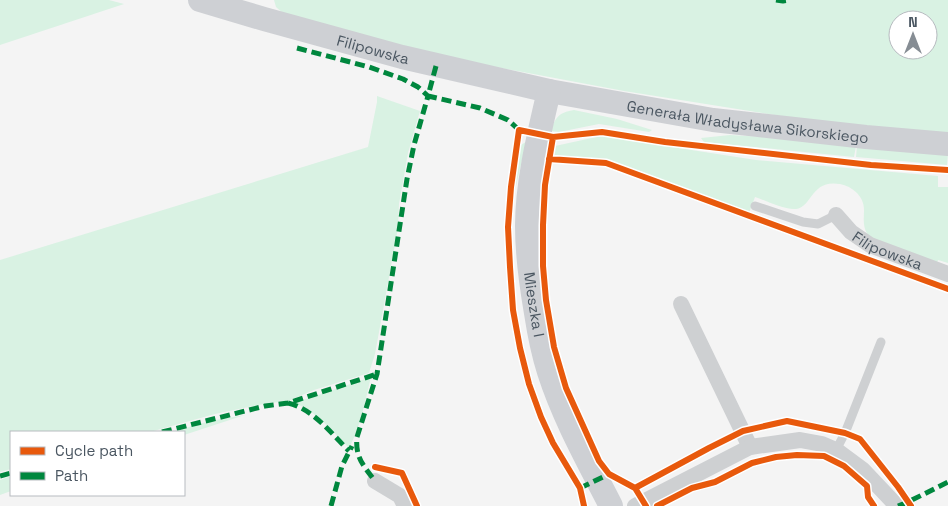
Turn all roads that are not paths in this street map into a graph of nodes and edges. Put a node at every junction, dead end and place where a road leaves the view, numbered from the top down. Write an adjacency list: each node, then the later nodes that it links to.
1 (200, 0): 2 (main road, Filipowska)
2 (549, 92): 3 (main road, Generała Władysława Sikorskiego); 13 (main road, Mieszka I)
3 (948, 144)
4 (755, 206): 5 (lane)
5 (836, 215): 6 (street, Filipowska)
6 (948, 274)
7 (681, 304): 9 (street)
8 (881, 342): 10 (lane)
9 (750, 447): 10 (street); 14 (street)
10 (836, 450): 15 (street)
11 (375, 481): 12 (street)
12 (405, 506)
13 (611, 506)
14 (634, 506)
15 (897, 506)

